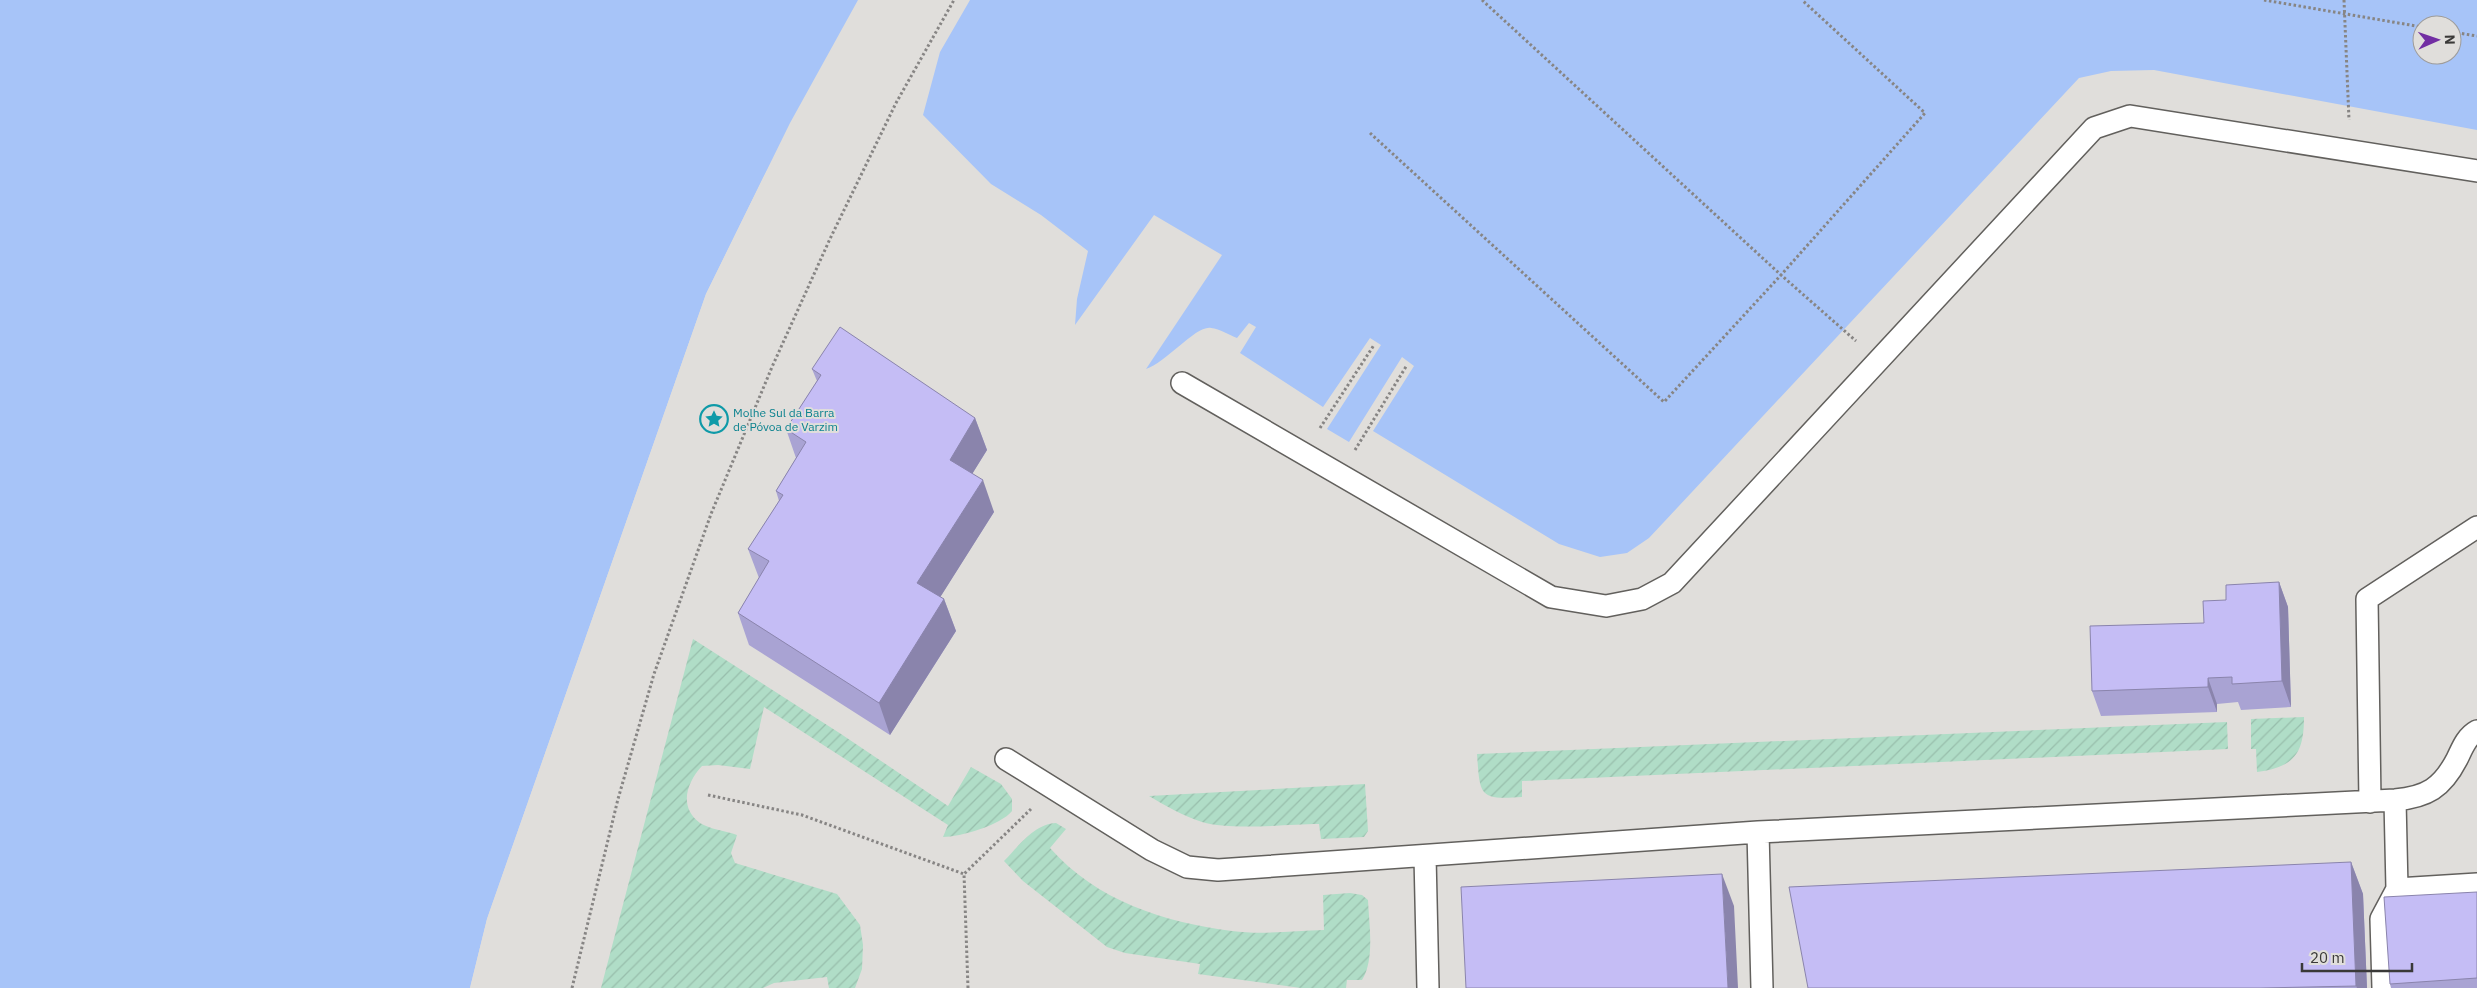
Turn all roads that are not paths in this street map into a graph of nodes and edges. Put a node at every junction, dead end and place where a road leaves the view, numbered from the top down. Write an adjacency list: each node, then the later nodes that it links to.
1 (2477, 171): 2 (lane)
2 (1182, 383)
3 (2477, 527): 7 (lane)
4 (2477, 731): 6 (lane)
5 (1006, 759): 9 (lane)
6 (2394, 800): 7 (lane); 11 (lane)
7 (2370, 802): 8 (lane)
8 (1758, 832): 9 (lane); 13 (lane)
9 (1425, 856): 12 (lane)
10 (2477, 884): 11 (lane)
11 (2397, 889): 14 (lane)
12 (1428, 988)
13 (1762, 988)
14 (2383, 988)

